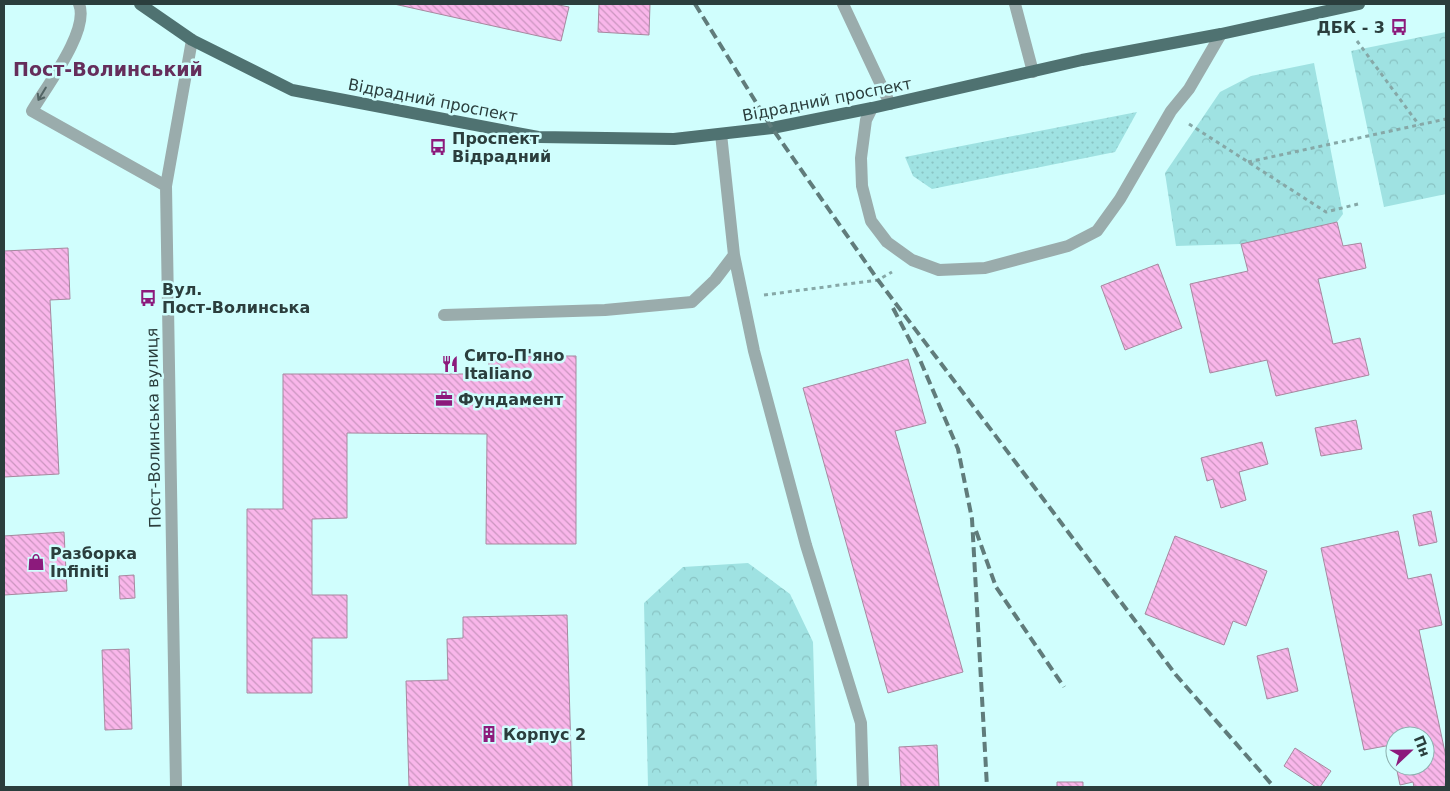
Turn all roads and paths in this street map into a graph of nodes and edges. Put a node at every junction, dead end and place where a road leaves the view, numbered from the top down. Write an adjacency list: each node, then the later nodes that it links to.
1 (79, 4): 17 (street, one-way to 17)
2 (140, 4): 7 (main road, Відрадний проспект)
3 (843, 4): 10 (street)
4 (1015, 4): 9 (street)
5 (1359, 4): 6 (main road, Відрадний проспект)
6 (1221, 34): 9 (main road, Відрадний проспект); 20 (street)
7 (192, 40): 15 (main road, Відрадний проспект); 17 (street, Пост-Волинська вулиця)
8 (1357, 41): 14 (path)
9 (1033, 72): 10 (main road, Відрадний проспект)
10 (890, 104): 11 (main road, Відрадний проспект)
11 (872, 108): 15 (main road, Відрадний проспект); 20 (street)
12 (1446, 119): 14 (path)
13 (1189, 124): 16 (path)
14 (1419, 125): 16 (path)
15 (721, 134): 19 (street)
16 (1248, 162): 18 (path)
17 (166, 186): 23 (street, Пост-Волинська вулиця)
18 (1358, 204)
19 (734, 255): 21 (street); 22 (street)
20 (912, 260): 21 (path)
21 (744, 297): 24 (street)
22 (444, 315)
23 (176, 787)
24 (863, 787)

